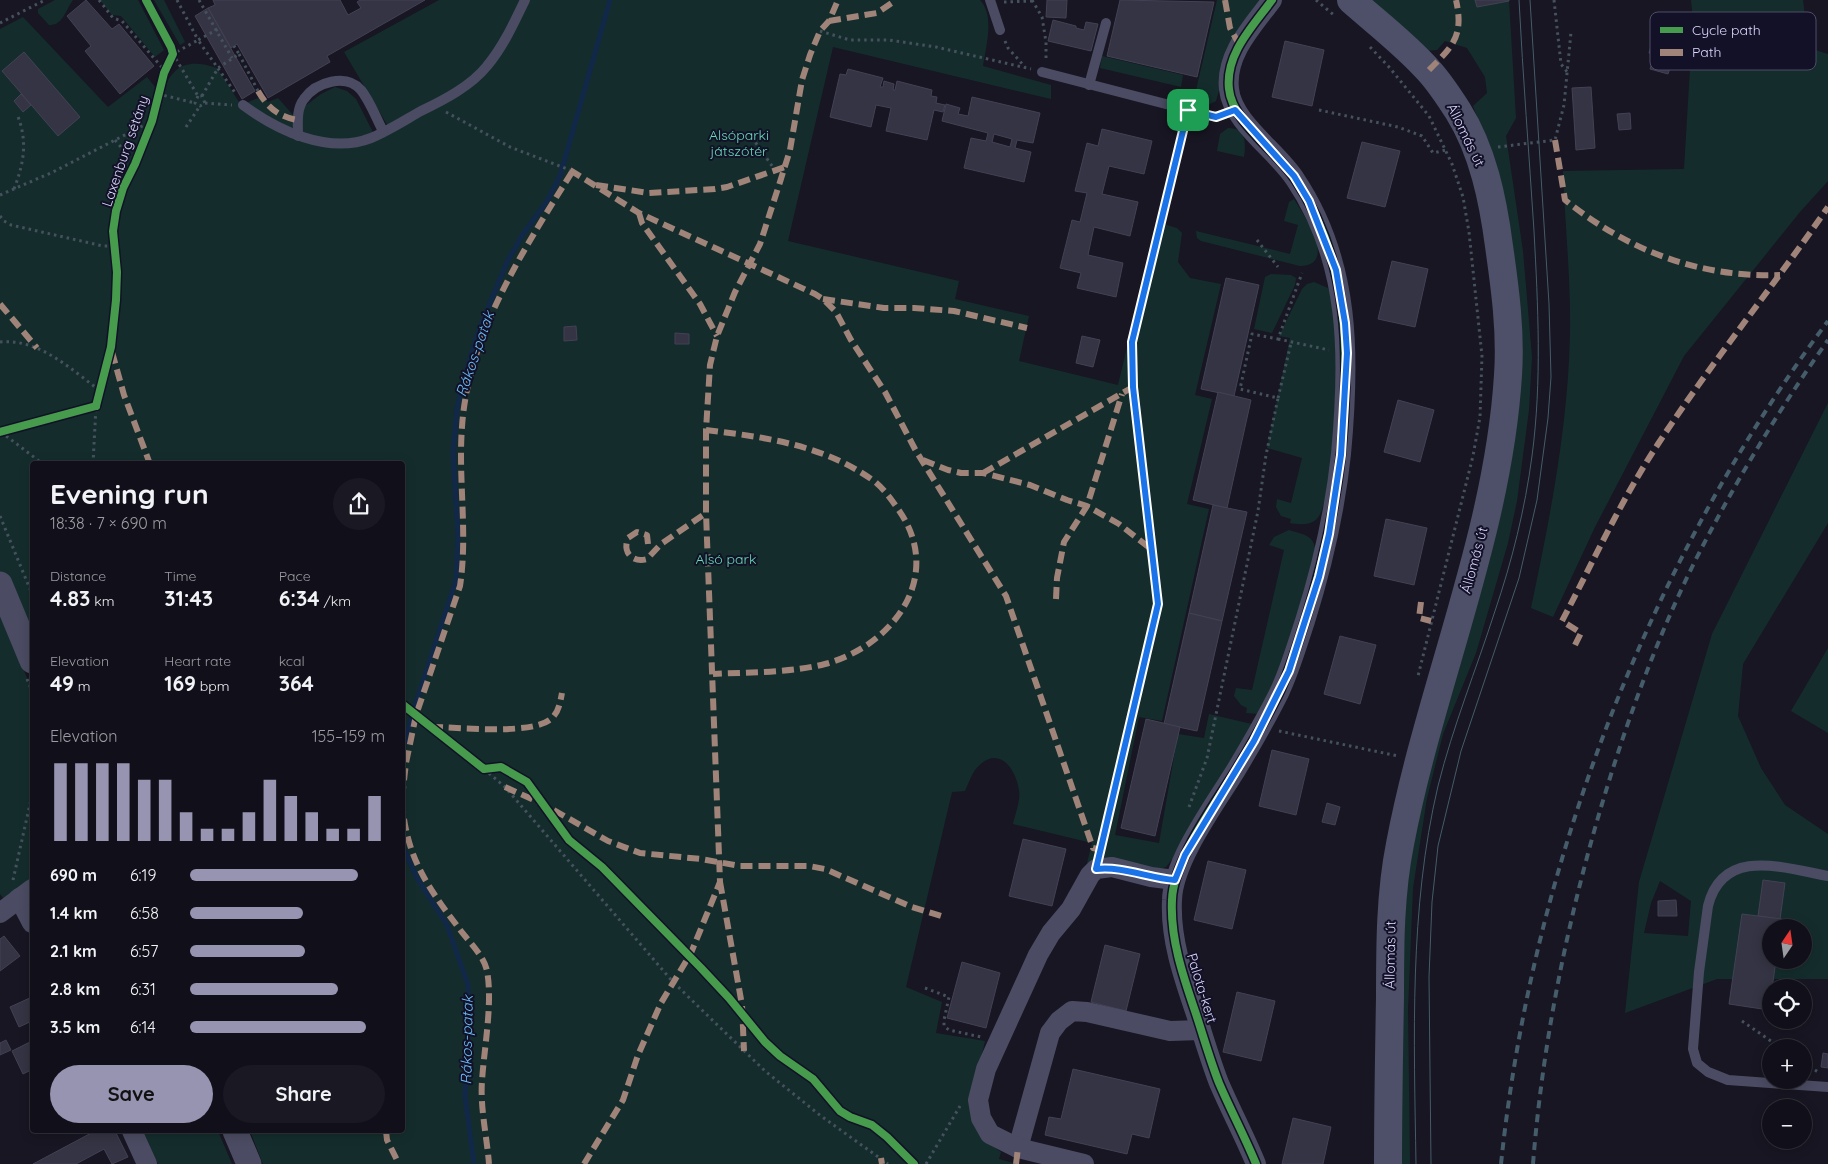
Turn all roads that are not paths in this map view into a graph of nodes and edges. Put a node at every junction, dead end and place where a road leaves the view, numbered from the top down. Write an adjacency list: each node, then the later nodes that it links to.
1 (525, 0): 11 (lane)
2 (1272, 0): 10 (street, Palota-kert)
3 (991, 1): 6 (lane)
4 (1344, 9): 28 (main road, Állomás út)
5 (1106, 23): 8 (lane)
6 (1000, 30)
7 (1044, 73): 8 (lane)
8 (1089, 85): 10 (lane)
9 (243, 105): 12 (lane)
10 (1235, 110): 16 (street, Palota-kert)
11 (383, 131): 12 (lane); 12 (lane)
12 (298, 136)
13 (0, 584): 14 (street)
14 (30, 656)
15 (1828, 876): 20 (lane)
16 (1175, 880): 19 (street, Palota-kert); 23 (street)
17 (15, 902): 18 (street)
18 (30, 921)
19 (1201, 1030): 23 (street, Palota-kert); 24 (street, Palota-kert)
20 (1828, 1088)
21 (133, 1133): 25 (street)
22 (237, 1133): 26 (street)
23 (1018, 1148): 27 (street)
24 (1253, 1161)
25 (147, 1164)
26 (249, 1164)
27 (1084, 1164)
28 (1388, 1164)

